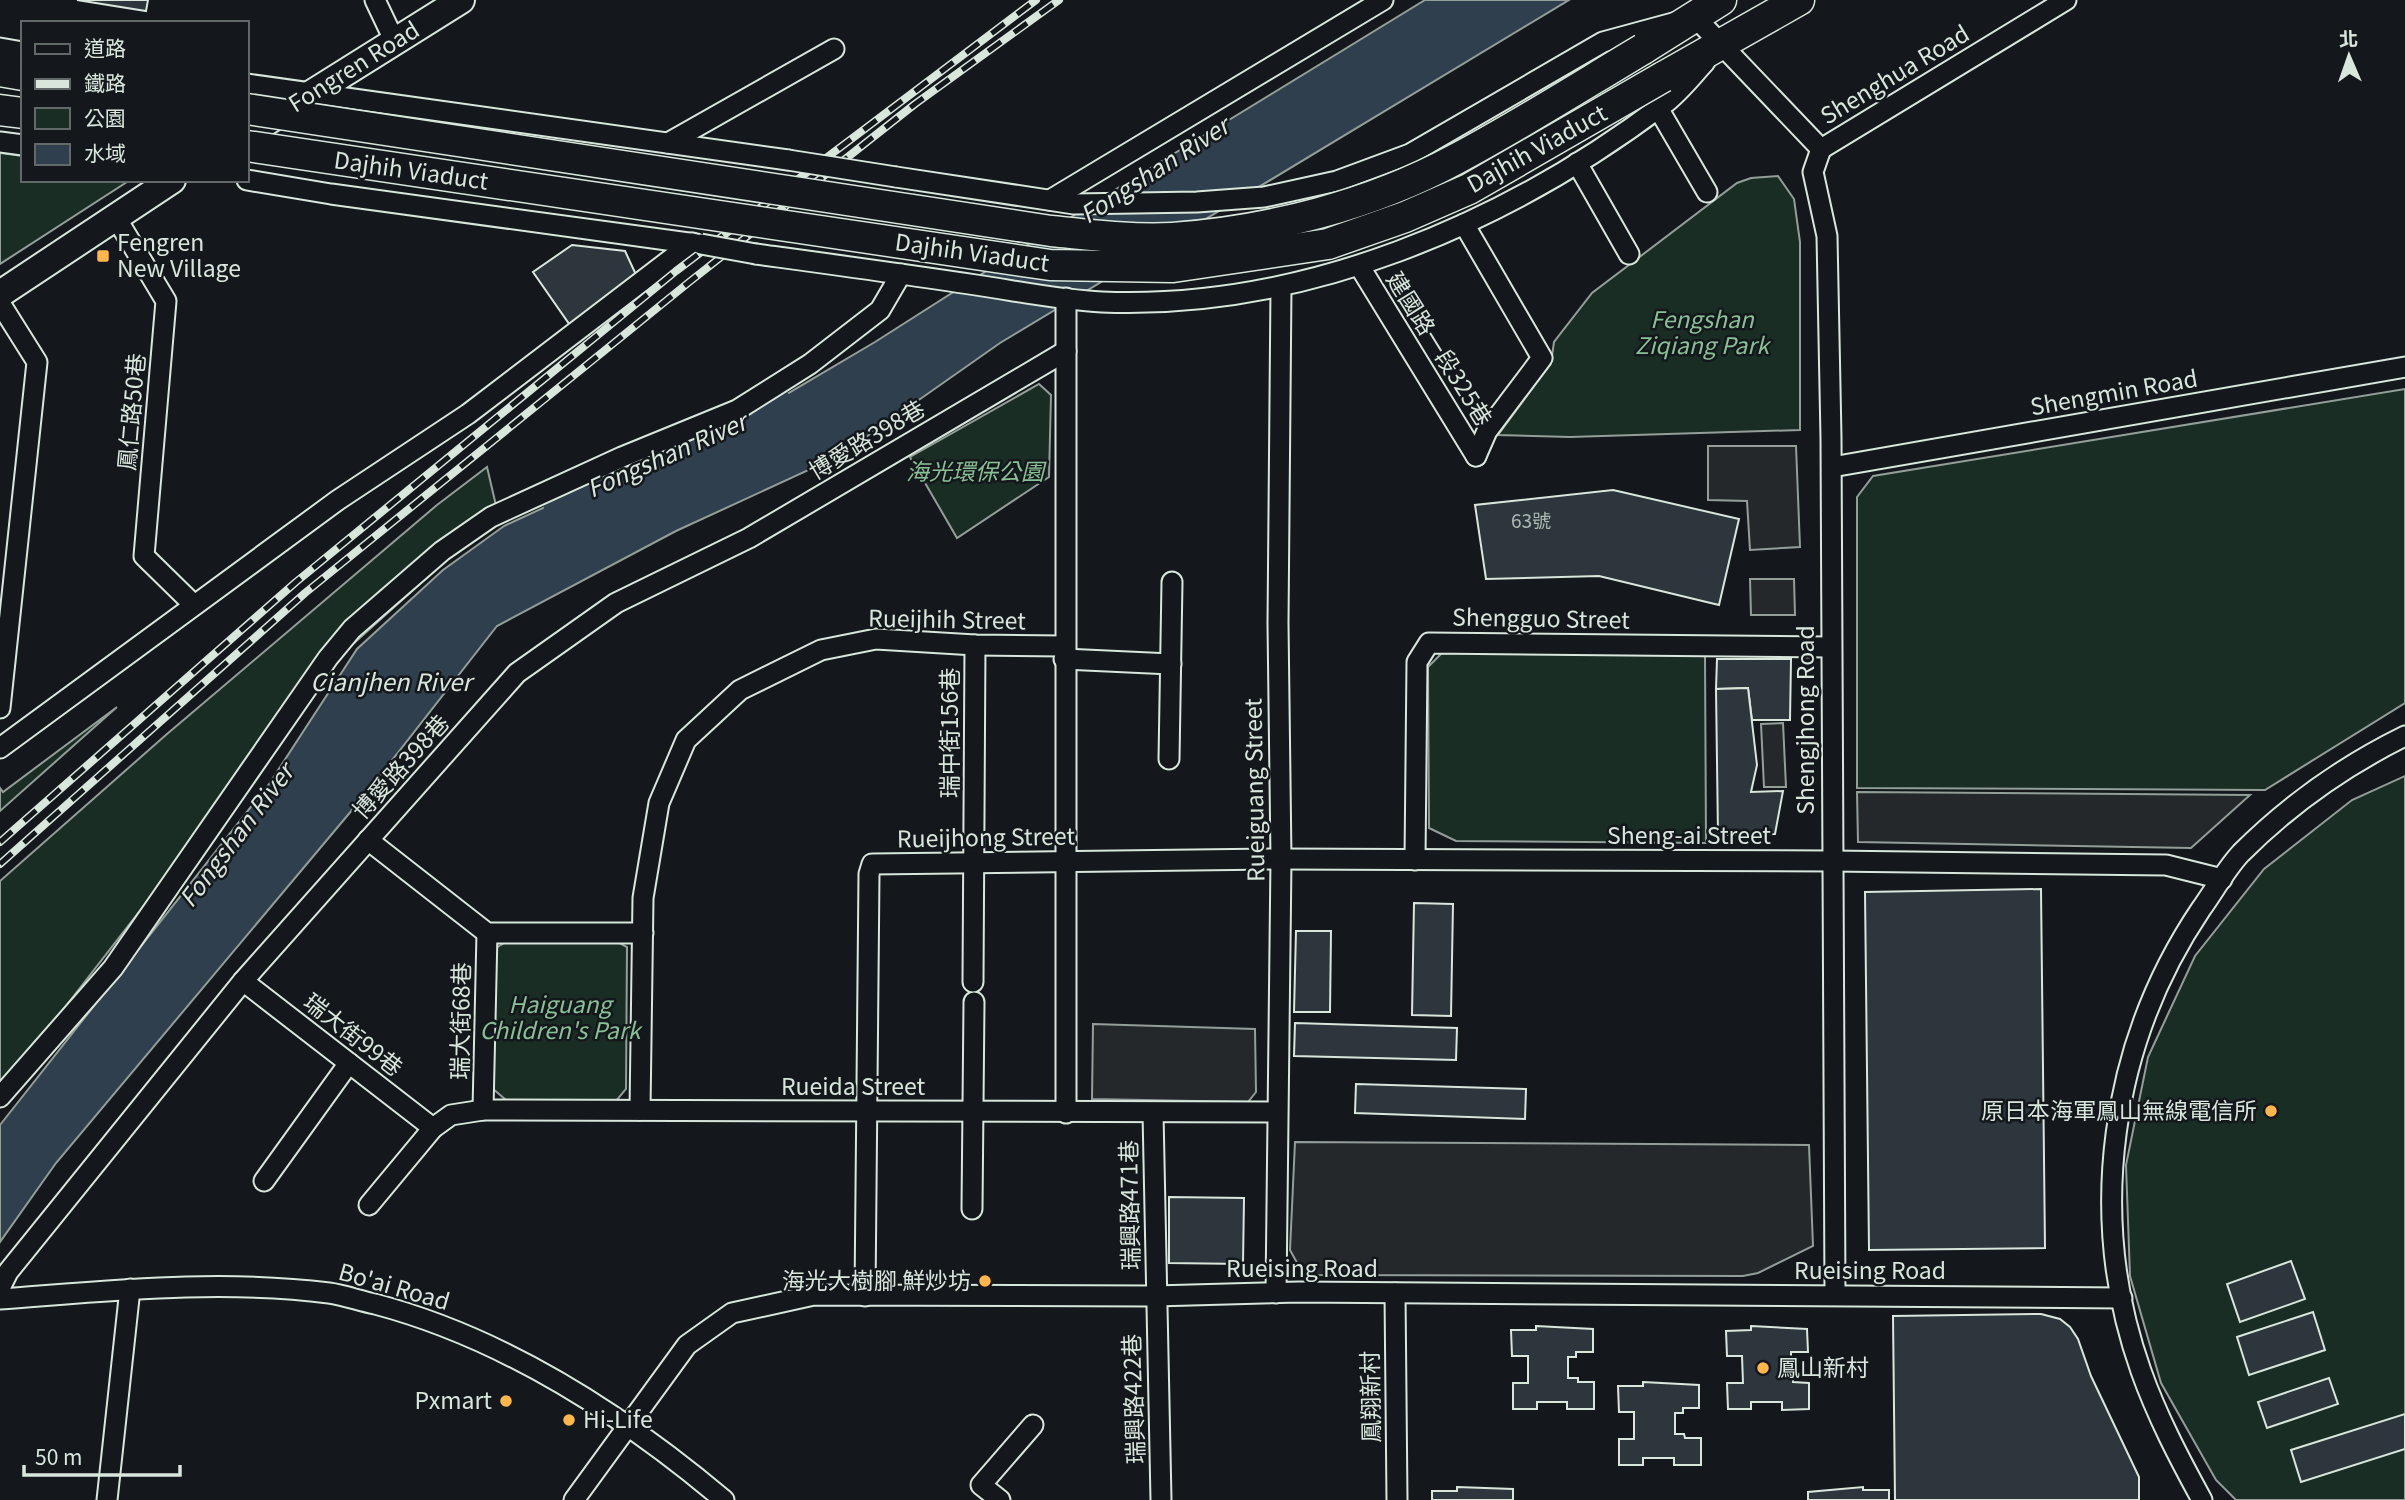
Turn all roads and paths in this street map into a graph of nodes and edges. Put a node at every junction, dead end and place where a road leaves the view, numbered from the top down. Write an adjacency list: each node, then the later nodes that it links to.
1 (375, 0): 8 (street)
2 (461, 0): 8 (street, Fongren Road)
3 (1383, 0): 31 (street)
4 (1721, 0): 7 (main road, Dajhih Viaduct)
5 (1799, 0): 9 (main road, Dajhih Viaduct)
6 (2066, 0): 26 (street, Shenghua Road)
7 (1695, 17): 9 (street); 18 (main road, Dajhih Viaduct, bridge); 31 (street)
8 (394, 42): 16 (street, Fongren Road)
9 (1723, 44): 17 (street); 25 (main road, Dajhih Viaduct, bridge); 26 (street)
10 (0, 48): 12 (street)
11 (834, 49): 23 (street)
12 (21, 52)
13 (0, 71): 14 (main road)
14 (21, 75)
15 (248, 85): 16 (street)
16 (312, 94): 21 (street, Fongren Road); 23 (street)
17 (1658, 108): 27 (street); 30 (street)
18 (248, 109)
19 (0, 110): 20 (main road)
20 (21, 114)
21 (248, 133)
22 (0, 142): 24 (street)
23 (668, 143): 31 (street, bridge)
24 (21, 145)
25 (248, 146)
26 (1821, 149): 44 (street, Shengjhong Road)
27 (1577, 163): 33 (street); 35 (street)
28 (248, 180): 34 (street)
29 (169, 182): 32 (street)
30 (1707, 192)
31 (1050, 200)
32 (115, 216): 39 (street); 46 (street, 鳳仁路50巷)
33 (1464, 224): 36 (street); 36 (street, 建國路一段325巷)
34 (696, 244): 37 (street, bridge); 46 (street)
35 (1629, 254)
36 (1360, 267): 38 (street)
37 (901, 274): 40 (street); 66 (street)
38 (1281, 287): 40 (street); 56 (street, Rueiguang Street)
39 (0, 294)
40 (1059, 297): 42 (street)
41 (0, 303): 51 (street)
42 (1066, 351): 49 (street); 55 (street, 博愛路398巷)
43 (2405, 367): 44 (street, Shengmin Road)
44 (1832, 467): 48 (street, Shengjhong Road)
45 (1172, 582): 50 (street)
46 (194, 605): 53 (street)
47 (975, 645): 49 (street, Rueijhih Street); 60 (street, 瑞中街156巷); 63 (street, Rueijhih Street)
48 (1830, 647): 57 (street, Shengguo Street); 58 (street, Shengjhong Road)
49 (1064, 653): 50 (street, Rueijhih Street); 59 (street)
50 (1171, 664): 54 (street)
51 (0, 708)
52 (2405, 736): 61 (street)
53 (0, 748)
54 (1170, 759)
55 (369, 840): 62 (street); 64 (street, 博愛路398巷)
56 (1281, 859): 57 (street, Sheng-ai Street); 59 (street, Rueijhong Street); 72 (street, Rueiguang Street)
57 (1415, 860): 58 (street, Sheng-ai Street)
58 (1831, 861): 61 (street, Sheng-ai Street); 82 (street, Shengjhong Road)
59 (1064, 862): 60 (street, Rueijhong Street); 71 (street)
60 (974, 863): 69 (street, Rueijhong Street); 70 (street, 瑞中街156巷)
61 (2222, 879): 85 (street)
62 (487, 933): 63 (street); 67 (street, 瑞大街68巷)
63 (643, 933): 68 (street, Rueijhih Street)
64 (243, 981): 65 (street, 瑞大街99巷); 78 (street, 博愛路398巷)
65 (349, 1063): 74 (street, 瑞大街99巷); 75 (street)
66 (0, 1097)
67 (483, 1110): 68 (street, Rueida Street); 74 (street, Rueida Street)
68 (640, 1110): 69 (street, Rueida Street)
69 (866, 1111): 70 (street, Rueida Street); 83 (street, Rueijhong Street)
70 (972, 1112): 71 (street, Rueida Street); 77 (street, 瑞中街156巷)
71 (1066, 1112): 73 (street, Rueida Street)
72 (1277, 1112): 73 (street, Rueida Street); 80 (street, Rueiguang Street)
73 (1153, 1113): 84 (street, 瑞興路471巷)
74 (433, 1128): 76 (street)
75 (264, 1181)
76 (369, 1205)
77 (972, 1209)
78 (0, 1288)
79 (130, 1289): 86 (street, Bo'ai Road); 88 (street, Bo'ai Road); 89 (street)
80 (1276, 1293): 81 (street, Rueising Road); 84 (street, Rueising Road)
81 (1395, 1293): 82 (street, Rueising Road); 94 (street, 鳳翔新村)
82 (1835, 1294): 85 (street, Rueising Road)
83 (865, 1296): 84 (street, Rueising Road); 88 (street, Rueising Road)
84 (1155, 1296): 93 (street, 瑞興路422巷)
85 (2122, 1298): 95 (street)
86 (0, 1299)
87 (1033, 1425): 92 (street)
88 (629, 1426): 90 (street, Rueising Road); 91 (street, Bo'ai Road)
89 (107, 1500)
90 (573, 1500)
91 (724, 1500)
92 (1000, 1500)
93 (1161, 1500)
94 (1397, 1500)
95 (2202, 1500)

